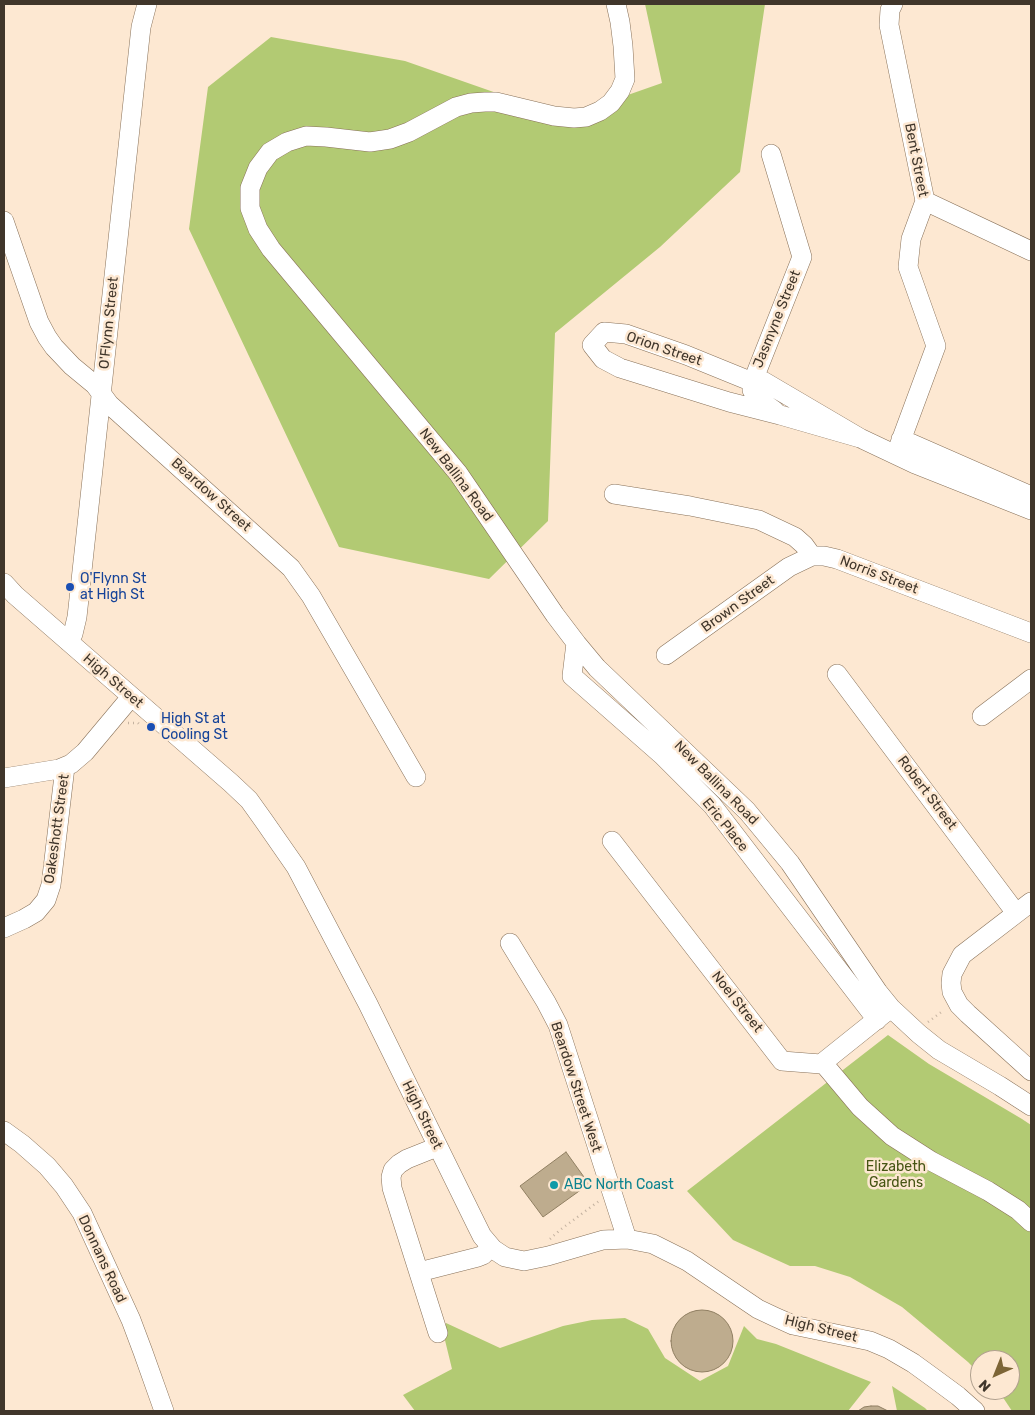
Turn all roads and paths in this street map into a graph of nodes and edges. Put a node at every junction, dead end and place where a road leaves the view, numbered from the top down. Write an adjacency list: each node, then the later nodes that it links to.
1 (147, 4): 9 (street, O'Flynn Street)
2 (616, 4): 20 (street, New Ballina Road)
3 (893, 4): 5 (street, Bent Street)
4 (771, 154): 8 (street, Jasmyne Street)
5 (925, 201): 7 (street); 12 (street, Bent Street)
6 (4, 222): 9 (street, Beardow Street)
7 (1031, 251)
8 (753, 381): 10 (street, Jasmyne Street); 10 (street, Orion Street); 11 (street, Orion Street)
9 (101, 393): 19 (street, O'Flynn Street); 29 (street, Beardow Street)
10 (780, 415): 11 (street, Orion Street)
11 (860, 438): 12 (street, Orion Street)
12 (898, 446): 14 (street); 15 (street, Orion Street)
13 (614, 494): 16 (street)
14 (1031, 496)
15 (1031, 510)
16 (812, 556): 18 (street, Norris Street); 21 (street, Brown Street)
17 (4, 583): 19 (street, High Street)
18 (1031, 633)
19 (69, 642): 24 (street, High Street)
20 (576, 643): 36 (street, New Ballina Road); 36 (street, Eric Place)
21 (666, 655)
22 (837, 674): 32 (street, Robert Street)
23 (1031, 679): 25 (street)
24 (131, 697): 28 (street); 42 (street, High Street)
25 (982, 716)
26 (122, 718): 27 (path)
27 (144, 728)
28 (65, 767): 30 (street); 33 (street, Oakeshott Street)
29 (416, 777)
30 (4, 778)
31 (612, 841): 38 (street, Noel Street)
32 (1024, 907): 39 (street)
33 (4, 928)
34 (510, 943): 45 (street, Beardow Street West)
35 (946, 1008): 37 (path)
36 (884, 1014): 38 (street); 40 (street, New Ballina Road)
37 (927, 1022)
38 (823, 1063): 44 (street)
39 (1031, 1071)
40 (1031, 1106)
41 (4, 1131): 50 (street, Donnans Road)
42 (437, 1147): 47 (street, High Street); 48 (street)
43 (599, 1201): 46 (path)
44 (1031, 1222)
45 (626, 1239): 47 (street, High Street); 51 (street, High Street)
46 (548, 1244)
47 (491, 1247): 48 (street)
48 (419, 1272): 49 (street)
49 (438, 1333)
50 (164, 1411)
51 (975, 1411)

